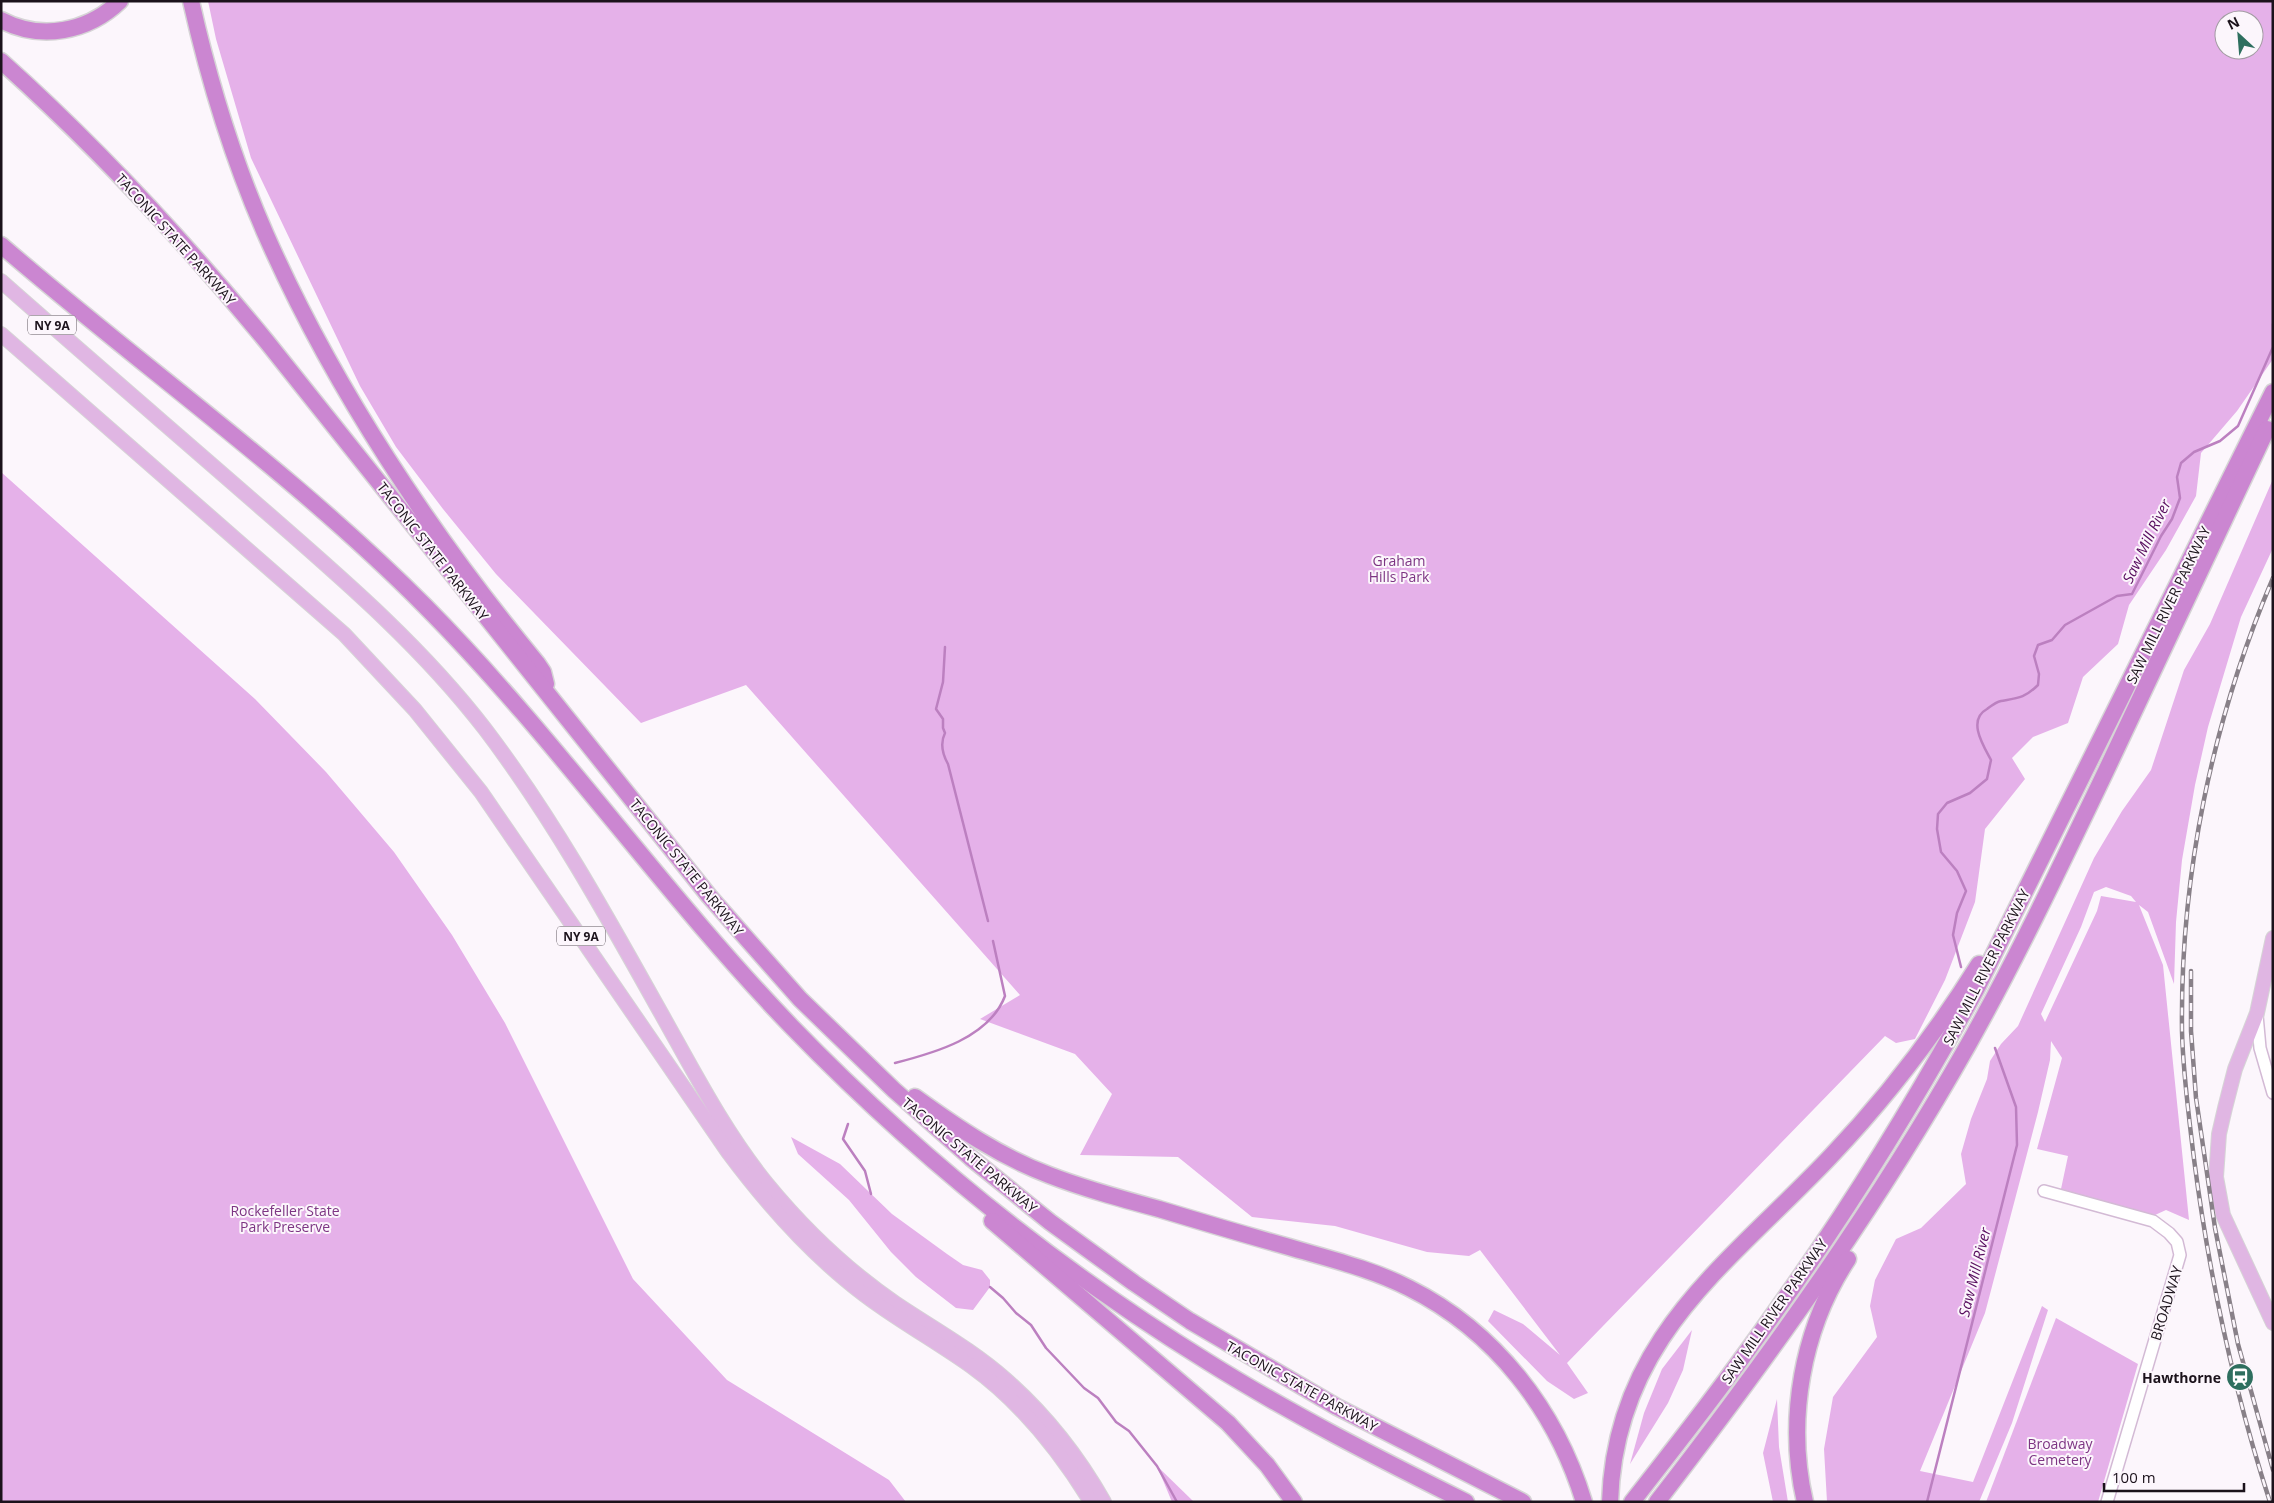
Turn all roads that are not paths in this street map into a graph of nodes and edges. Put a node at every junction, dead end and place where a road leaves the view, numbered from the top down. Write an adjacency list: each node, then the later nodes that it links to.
1 (120, 1): 3 (highway)
2 (191, 1): 14 (highway)
3 (1, 20)
4 (1, 61): 14 (highway, TACONIC STATE PARKWAY)
5 (1, 245): 21 (highway, TACONIC STATE PARKWAY)
6 (1, 281): 10 (main road, NY 9A)
7 (1, 294): 10 (main road)
8 (1, 327): 11 (main road)
9 (1, 334): 11 (main road, NY 9A)
10 (103, 369): 25 (main road, NY 9A)
11 (54, 380): 24 (main road, NY 9A)
12 (2273, 392): 15 (highway, SAW MILL RIVER PARKWAY)
13 (2273, 416): 19 (highway, SAW MILL RIVER PARKWAY)
14 (548, 696): 18 (highway, TACONIC STATE PARKWAY)
15 (2010, 922): 30 (highway); 31 (highway, SAW MILL RIVER PARKWAY)
16 (2273, 938): 17 (main road)
17 (2257, 1013): 20 (street); 23 (main road)
18 (856, 1054): 28 (highway, TACONIC STATE PARKWAY); 29 (highway)
19 (1960, 1058): 32 (highway, SAW MILL RIVER PARKWAY); 33 (highway)
20 (2273, 1093)
21 (954, 1178): 26 (highway); 27 (highway, TACONIC STATE PARKWAY)
22 (2044, 1191): 34 (street, BROADWAY)
23 (2273, 1322)
24 (1091, 1502)
25 (1104, 1502)
26 (1294, 1502)
27 (1466, 1502)
28 (1523, 1502)
29 (1584, 1502)
30 (1610, 1502)
31 (1632, 1502)
32 (1656, 1502)
33 (1806, 1502)
34 (2107, 1502)

